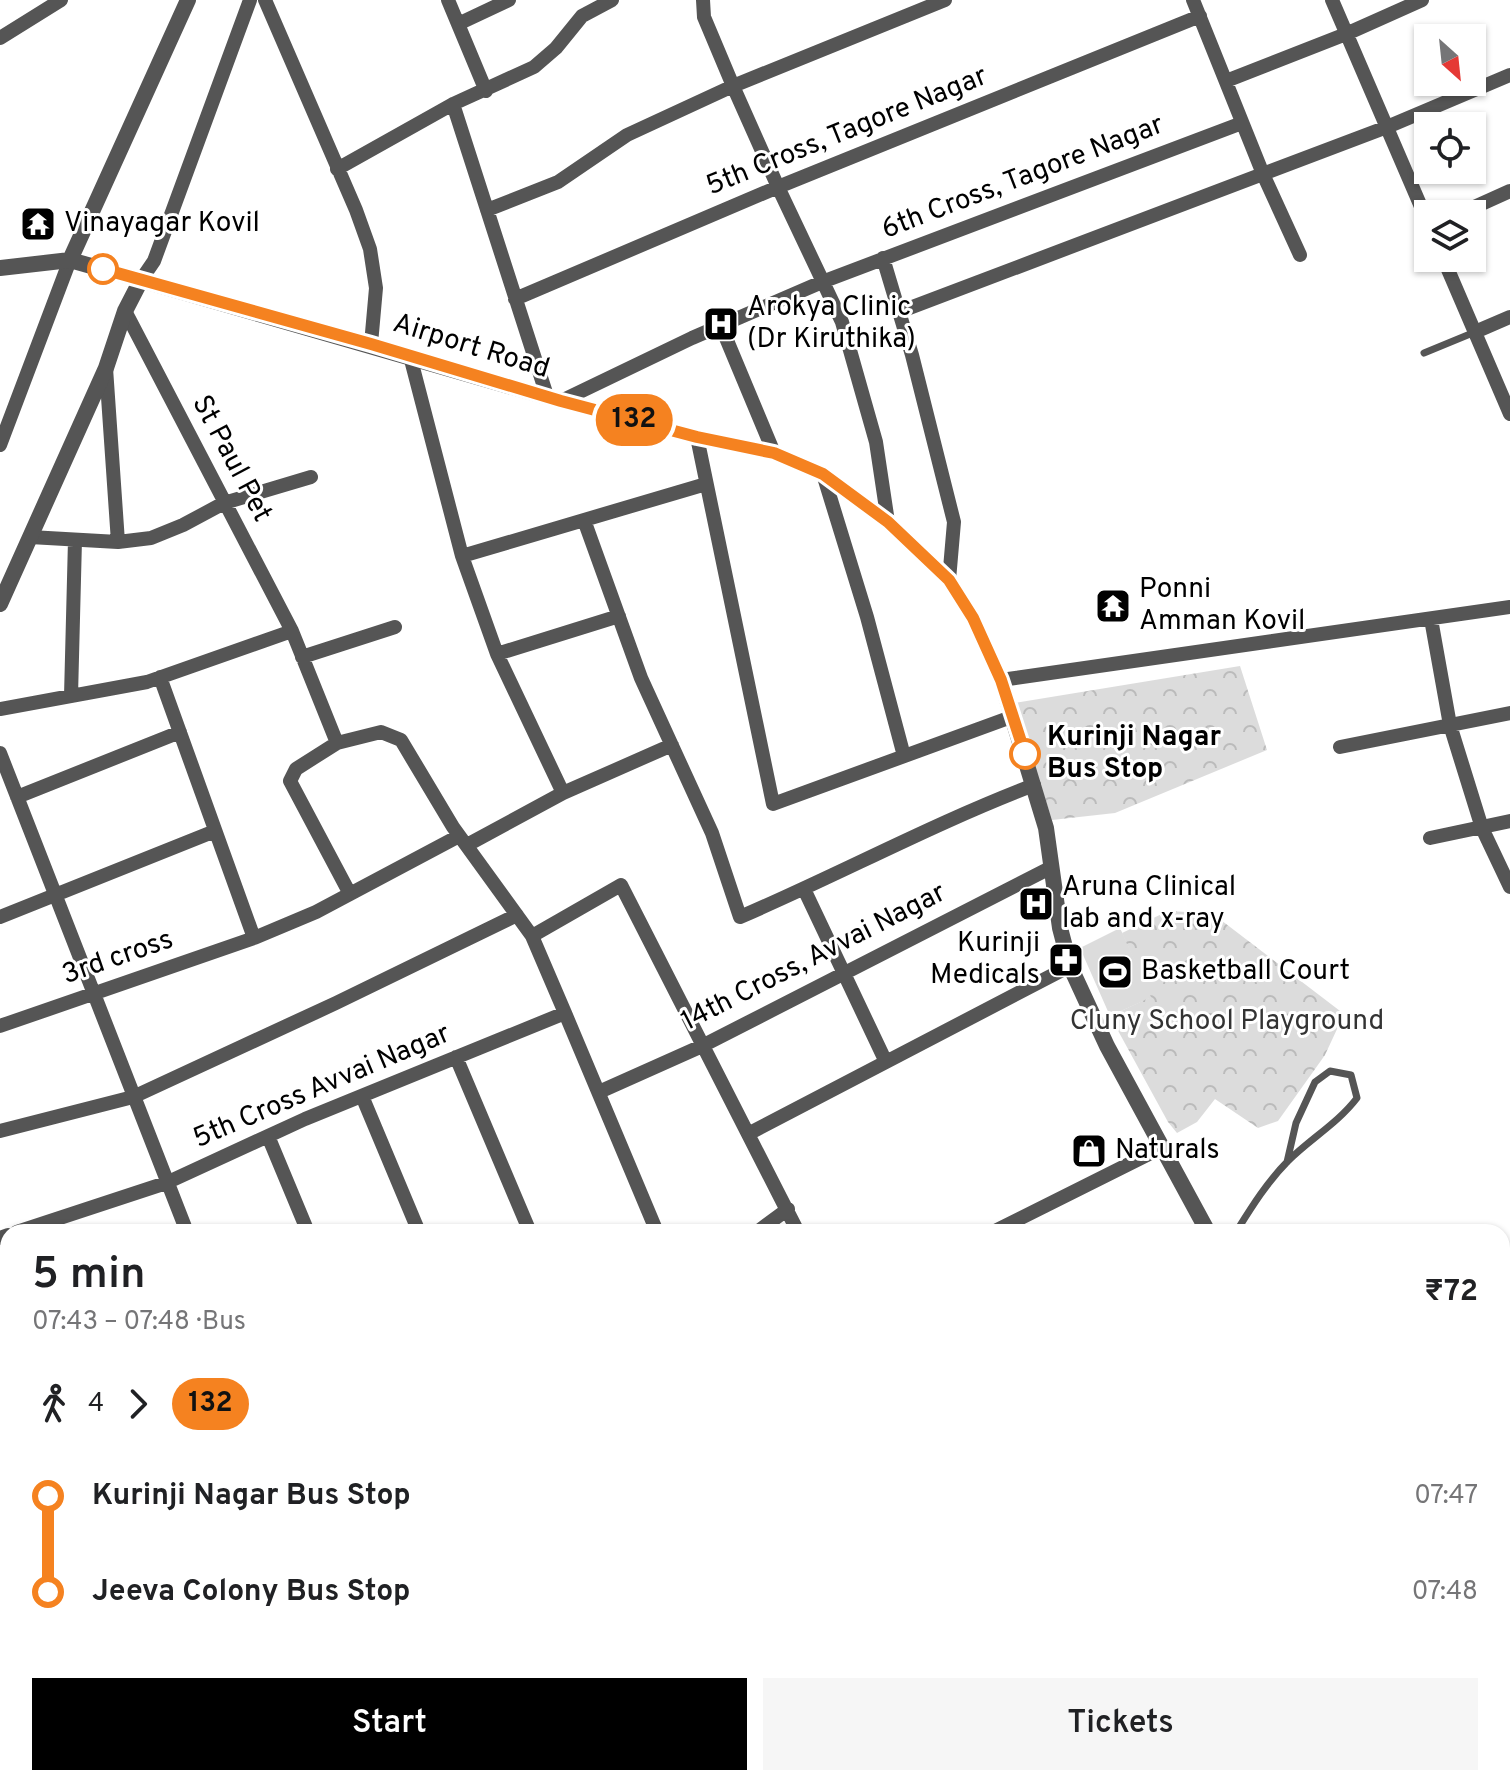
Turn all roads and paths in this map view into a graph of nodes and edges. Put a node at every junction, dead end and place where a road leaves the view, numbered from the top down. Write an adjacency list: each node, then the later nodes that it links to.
1 (61, 0): 13 (street)
2 (188, 0): 34 (street)
3 (250, 0): 37 (street)
4 (265, 0): 25 (street)
5 (448, 0): 15 (street)
6 (509, 0): 15 (street)
7 (612, 0): 21 (street)
8 (703, 0): 20 (street)
9 (945, 0): 20 (street)
10 (1193, 0): 14 (street)
11 (1332, 0): 16 (street)
12 (1422, 0): 16 (street)
13 (45, 4): 17 (street)
14 (1200, 16): 19 (street); 27 (street, 5th Cross, Tagore Nagar)
15 (458, 24): 21 (street)
16 (1346, 34): 19 (street); 24 (street)
17 (0, 38)
18 (1510, 75): 24 (street)
19 (1226, 81): 23 (street)
20 (733, 86): 27 (street); 31 (street)
21 (486, 91): 22 (street)
22 (453, 104): 25 (street); 31 (street)
23 (1242, 123): 26 (street); 33 (street, 6th Cross, Tagore Nagar)
24 (1387, 127): 26 (street); 29 (street)
25 (337, 169): 45 (street)
26 (1263, 174): 32 (street); 41 (street)
27 (778, 187): 38 (street); 39 (street, 5th Cross, Tagore Nagar)
28 (1510, 191): 30 (street)
29 (1418, 200)
30 (1486, 202)
31 (487, 210): 39 (street)
32 (1300, 255)
33 (883, 258): 38 (street, 6th Cross, Tagore Nagar); 41 (street)
34 (70, 260): 35 (street); 37 (street, Airport Road); 52 (street)
35 (0, 268)
36 (1449, 272): 44 (street)
37 (141, 280): 40 (street); 45 (street, Airport Road)
38 (822, 282): 43 (street, 6th Cross, Tagore Nagar); 59 (street)
39 (515, 299): 49 (street)
40 (125, 311): 48 (street); 57 (street, St Paul Pet)
41 (899, 312): 64 (street)
42 (1510, 317): 44 (street)
43 (721, 326): 49 (street, 6th Cross, Tagore Nagar); 53 (street)
44 (1475, 332): 46 (lane); 50 (street)
45 (371, 344): 47 (street, Airport Road)
46 (1424, 353)
47 (410, 356): 49 (street, Airport Road); 63 (street)
48 (106, 368): 60 (street); 62 (street)
49 (554, 398): 51 (street, Airport Road)
50 (1510, 414)
51 (697, 437): 53 (street, Airport Road); 56 (street)
52 (0, 445)
53 (774, 453): 54 (street, Airport Road)
54 (823, 474): 59 (street, Airport Road); 85 (street)
55 (311, 477): 57 (street)
56 (706, 484): 58 (street); 85 (street)
57 (224, 503): 62 (street); 70 (street, St Paul Pet)
58 (584, 520): 63 (street); 67 (street)
59 (888, 522): 64 (street, Airport Road)
60 (30, 537): 61 (street); 65 (street)
61 (75, 540): 62 (street); 75 (street)
62 (118, 542)
63 (462, 556): 71 (street)
64 (949, 580): 74 (street, Airport Road)
65 (0, 604)
66 (1510, 607): 68 (street)
67 (619, 616): 71 (street); 82 (street)
68 (1431, 619): 74 (street); 79 (street)
69 (395, 627): 72 (street)
70 (292, 631): 72 (street, St Paul Pet); 73 (street)
71 (497, 654): 87 (street)
72 (302, 657): 81 (street, St Paul Pet)
73 (160, 677): 75 (street); 80 (street)
74 (1001, 680): 78 (street, Airport Road)
75 (71, 696): 76 (street)
76 (0, 709)
77 (1510, 713): 79 (street)
78 (1014, 716): 85 (street); 86 (street, Airport Road)
79 (1450, 725): 83 (street); 90 (street)
80 (180, 732): 88 (street); 91 (street)
81 (337, 743): 93 (street); 97 (street)
82 (672, 745): 87 (street, 3rd cross); 96 (street)
83 (1340, 747)
84 (0, 753): 88 (street)
85 (904, 756)
86 (1034, 785): 94 (street, Airport Road); 96 (street)
87 (563, 793): 93 (street, 3rd cross)
88 (17, 797): 98 (street)
89 (1510, 821): 90 (street)
90 (1482, 828): 92 (street); 95 (street)
91 (215, 831): 98 (street); 102 (street)
92 (1430, 838)
93 (463, 840): 97 (street, 3rd cross); 99 (street)
94 (1052, 867): 103 (street, Airport Road); 104 (street, 14th Cross, Avvai Nagar)
95 (1510, 887)
96 (804, 889): 104 (street)
97 (350, 894): 102 (street, 3rd cross)
98 (54, 896): 100 (street); 105 (street)
99 (517, 915): 101 (street); 113 (street)
100 (0, 917)
101 (532, 936): 106 (street); 108 (street)
102 (254, 938): 105 (street, 3rd cross)
103 (1070, 966): 110 (street); 117 (street, Airport Road)
104 (844, 971): 108 (street, 14th Cross, Avvai Nagar); 110 (street)
105 (93, 994): 107 (street, 3rd cross); 113 (street)
106 (565, 1013): 109 (street, 5th Cross Avvai Nagar); 111 (street)
107 (0, 1026)
108 (702, 1046): 111 (street, 14th Cross, Avvai Nagar); 115 (street)
109 (456, 1057): 112 (street, 5th Cross Avvai Nagar); 125 (street)
110 (885, 1060): 115 (street)
111 (599, 1092): 126 (street)
112 (362, 1096): 116 (street, 5th Cross Avvai Nagar); 124 (street)
113 (133, 1097): 114 (street); 119 (street)
114 (0, 1131)
115 (748, 1134): 120 (street)
116 (268, 1136): 119 (street, 5th Cross Avvai Nagar); 123 (street)
117 (1163, 1147): 129 (street); 130 (street, Airport Road)
118 (1287, 1162): 118 (lane); 131 (lane)
119 (166, 1183): 121 (street, 5th Cross Avvai Nagar); 122 (street)
120 (788, 1209): 127 (street); 128 (street)
121 (41, 1224)
122 (184, 1224)
123 (305, 1224)
124 (416, 1224)
125 (527, 1224)
126 (654, 1224)
127 (768, 1224)
128 (795, 1224)
129 (1009, 1224)
130 (1204, 1224)
131 (1241, 1224)

